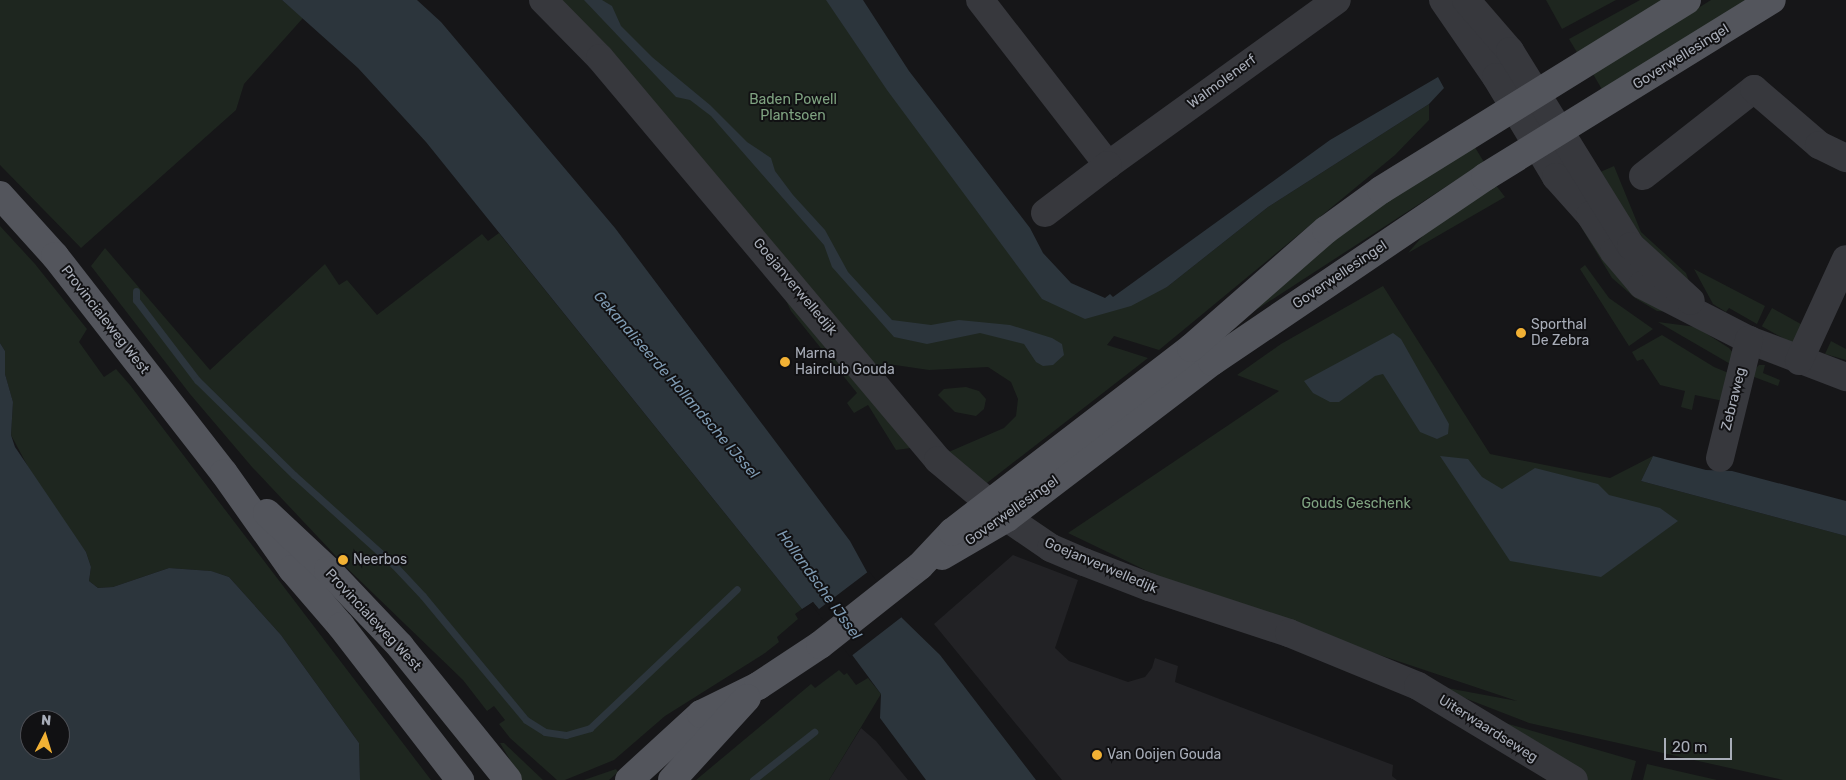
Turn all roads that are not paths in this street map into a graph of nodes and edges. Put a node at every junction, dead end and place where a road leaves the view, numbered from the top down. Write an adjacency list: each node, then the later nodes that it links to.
1 (543, 0): 21 (street, Goejanverwelledijk)
2 (1337, 0): 11 (street, Walmolenerf)
3 (1443, 0): 8 (street)
4 (1466, 0): 8 (street)
5 (1687, 0): 8 (main road, Goverwellesingel)
6 (1772, 0): 9 (main road, Goverwellesingel)
7 (991, 5): 11 (street)
8 (1525, 102): 9 (street); 21 (main road, Goverwellesingel)
9 (1547, 137): 16 (street); 21 (main road, Goverwellesingel)
10 (1846, 158): 12 (street)
11 (1108, 165): 14 (street, Walmolenerf)
12 (1643, 176)
13 (0, 195): 20 (main road, Provincialeweg West)
14 (1045, 213)
15 (1846, 259): 17 (street)
16 (1749, 340): 17 (street); 19 (street, Zebraweg)
17 (1798, 361): 18 (street)
18 (1846, 377)
19 (1720, 458)
20 (224, 472): 24 (main road, Provincialeweg West); 25 (main road, Provincialeweg West)
21 (998, 510): 22 (main road, Goverwellesingel); 23 (street, Goejanverwelledijk)
22 (758, 686): 26 (main road, Goverwellesingel); 27 (main road, Goverwellesingel)
23 (1429, 691): 28 (street, Uiterwaardseweg)
24 (460, 780)
25 (508, 780)
26 (629, 780)
27 (672, 780)
28 (1574, 780)

